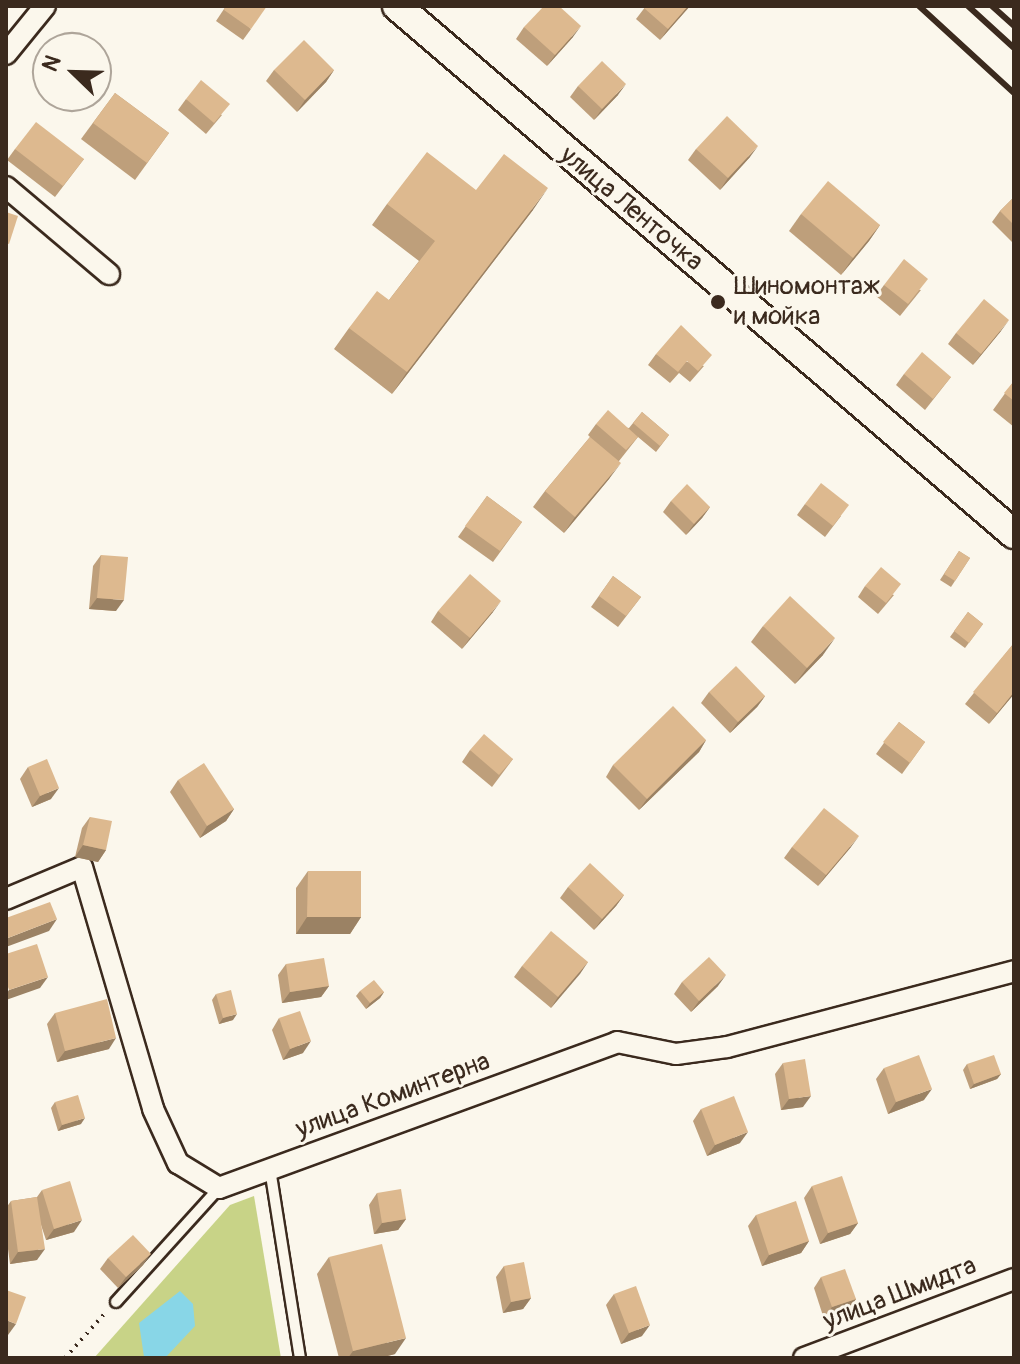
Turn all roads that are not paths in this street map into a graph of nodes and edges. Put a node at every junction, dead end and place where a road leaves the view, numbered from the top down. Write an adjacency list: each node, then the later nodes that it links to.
1 (45, 6): 3 (street)
2 (397, 6): 6 (main road, улица Ленточка)
3 (6, 54)
4 (6, 187): 5 (street)
5 (109, 274)
6 (1014, 534)
7 (6, 899): 10 (street)
8 (1014, 971): 9 (street, улица Коминтерна)
9 (270, 1169): 10 (street, улица Коминтерна); 13 (lane)
10 (219, 1188): 12 (lane)
11 (1014, 1279): 14 (street, улица Шмидта)
12 (116, 1302)
13 (300, 1358)
14 (804, 1358)

